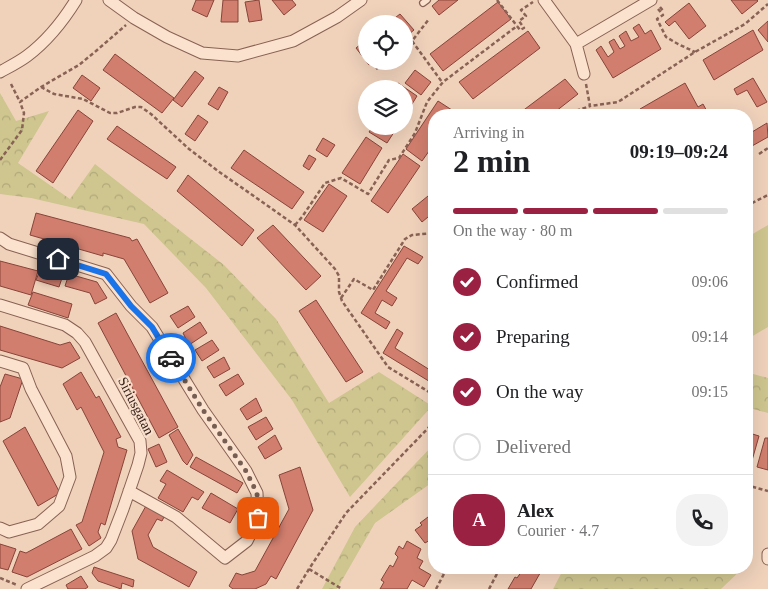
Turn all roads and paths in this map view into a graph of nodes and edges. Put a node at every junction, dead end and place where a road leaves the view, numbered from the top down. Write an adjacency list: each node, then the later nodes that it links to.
1 (76, 0): 17 (street)
2 (109, 0): 10 (street)
3 (361, 0): 10 (street)
4 (497, 0): 12 (path)
5 (536, 0): 12 (path)
6 (544, 0): 15 (street)
7 (651, 0): 15 (street)
8 (768, 4): 16 (path)
9 (663, 15): 16 (path)
10 (134, 18): 21 (path)
11 (429, 18): 13 (path)
12 (518, 26): 19 (path)
13 (413, 40)
14 (413, 42): 19 (path)
15 (576, 44): 18 (street)
16 (695, 52): 23 (path)
17 (0, 72)
18 (584, 74): 23 (path)
19 (443, 82): 30 (path)
20 (11, 84): 22 (path)
21 (41, 87): 22 (path); 30 (path)
22 (20, 102): 27 (path)
23 (590, 106): 24 (path)
24 (581, 109)
25 (768, 148): 26 (path)
26 (759, 154)
27 (0, 160)
28 (768, 195): 29 (path)
29 (753, 202)
30 (294, 225): 33 (path)
31 (428, 234): 33 (path)
32 (0, 238): 39 (street)
33 (341, 298): 36 (path)
34 (0, 305): 39 (street, Siriusgatan)
35 (0, 361): 41 (street)
36 (428, 391)
37 (428, 428): 44 (path)
38 (753, 487): 40 (path)
39 (129, 490): 48 (street, Siriusgatan)
40 (768, 491)
41 (0, 528)
42 (768, 554): 43 (street)
43 (768, 559)
44 (308, 569): 49 (path); 50 (path)
45 (444, 574): 51 (path)
46 (497, 574): 52 (path)
47 (0, 578): 48 (path)
48 (28, 589)
49 (297, 589)
50 (342, 589)
51 (436, 589)
52 (488, 589)

